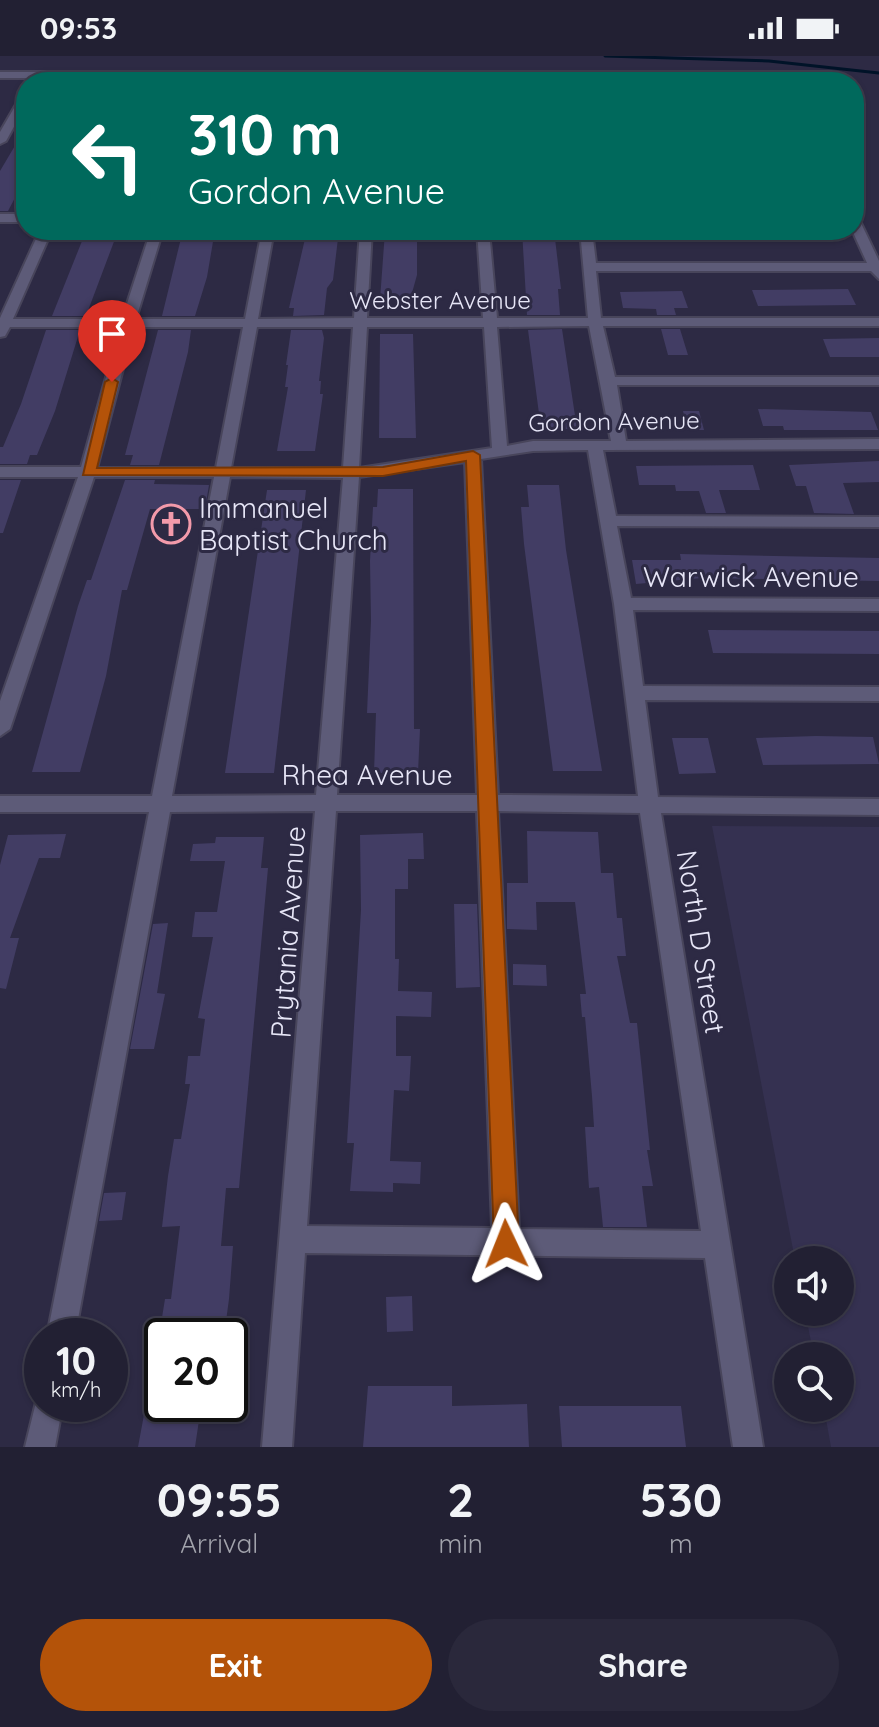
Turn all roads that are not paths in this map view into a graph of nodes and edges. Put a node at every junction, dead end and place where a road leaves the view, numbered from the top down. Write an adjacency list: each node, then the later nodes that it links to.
1 (45, 63): 2 (street)
2 (40, 72)
3 (16, 113): 4 (street)
4 (0, 141)
5 (41, 240): 20 (street)
6 (154, 240): 14 (street)
7 (266, 240): 17 (street)
8 (365, 240): 15 (street, Prytania Avenue)
9 (484, 240): 18 (street)
10 (587, 240): 12 (street)
11 (863, 240): 13 (street)
12 (590, 267): 13 (street); 19 (street)
13 (877, 270)
14 (128, 322): 17 (street, Webster Avenue); 20 (street, Webster Avenue); 30 (street)
15 (358, 322): 17 (street, Webster Avenue); 18 (street, Webster Avenue); 31 (street, Prytania Avenue)
16 (879, 322): 19 (street, Webster Avenue)
17 (251, 323): 28 (street)
18 (488, 323): 19 (street, Webster Avenue); 26 (street)
19 (595, 323): 21 (street)
20 (1, 326)
21 (609, 381): 22 (street); 24 (street)
22 (879, 381)
23 (879, 444): 24 (street, Gordon Avenue)
24 (619, 445): 25 (street, Gordon Avenue)
25 (595, 447): 26 (street, Gordon Avenue); 32 (street, North D Street)
26 (500, 450): 27 (street, Gordon Avenue)
27 (473, 455): 31 (street, Gordon Avenue); 40 (street)
28 (223, 471): 30 (street, Gordon Avenue); 31 (street, Gordon Avenue); 42 (street)
29 (0, 472): 30 (street, Gordon Avenue)
30 (88, 472): 38 (street)
31 (351, 473): 39 (street, Prytania Avenue)
32 (609, 521): 33 (street); 34 (street, North D Street)
33 (879, 522)
34 (623, 604): 35 (street, Warwick Avenue); 36 (street, North D Street)
35 (879, 605)
36 (636, 693): 37 (street); 43 (street, North D Street)
37 (879, 694)
38 (0, 729)
39 (327, 802): 40 (street, Rhea Avenue); 42 (street, Rhea Avenue); 45 (street, Prytania Avenue)
40 (488, 803): 43 (street, Rhea Avenue); 46 (street)
41 (0, 804): 42 (street, Rhea Avenue)
42 (160, 804): 48 (street)
43 (649, 804): 44 (street, Rhea Avenue); 47 (street, North D Street)
44 (879, 807)
45 (296, 1239): 46 (street); 51 (street, Prytania Avenue)
46 (506, 1244): 47 (street)
47 (719, 1245): 52 (street, North D Street)
48 (64, 1318)
49 (45, 1422): 50 (street)
50 (40, 1447)
51 (277, 1447)
52 (748, 1447)

